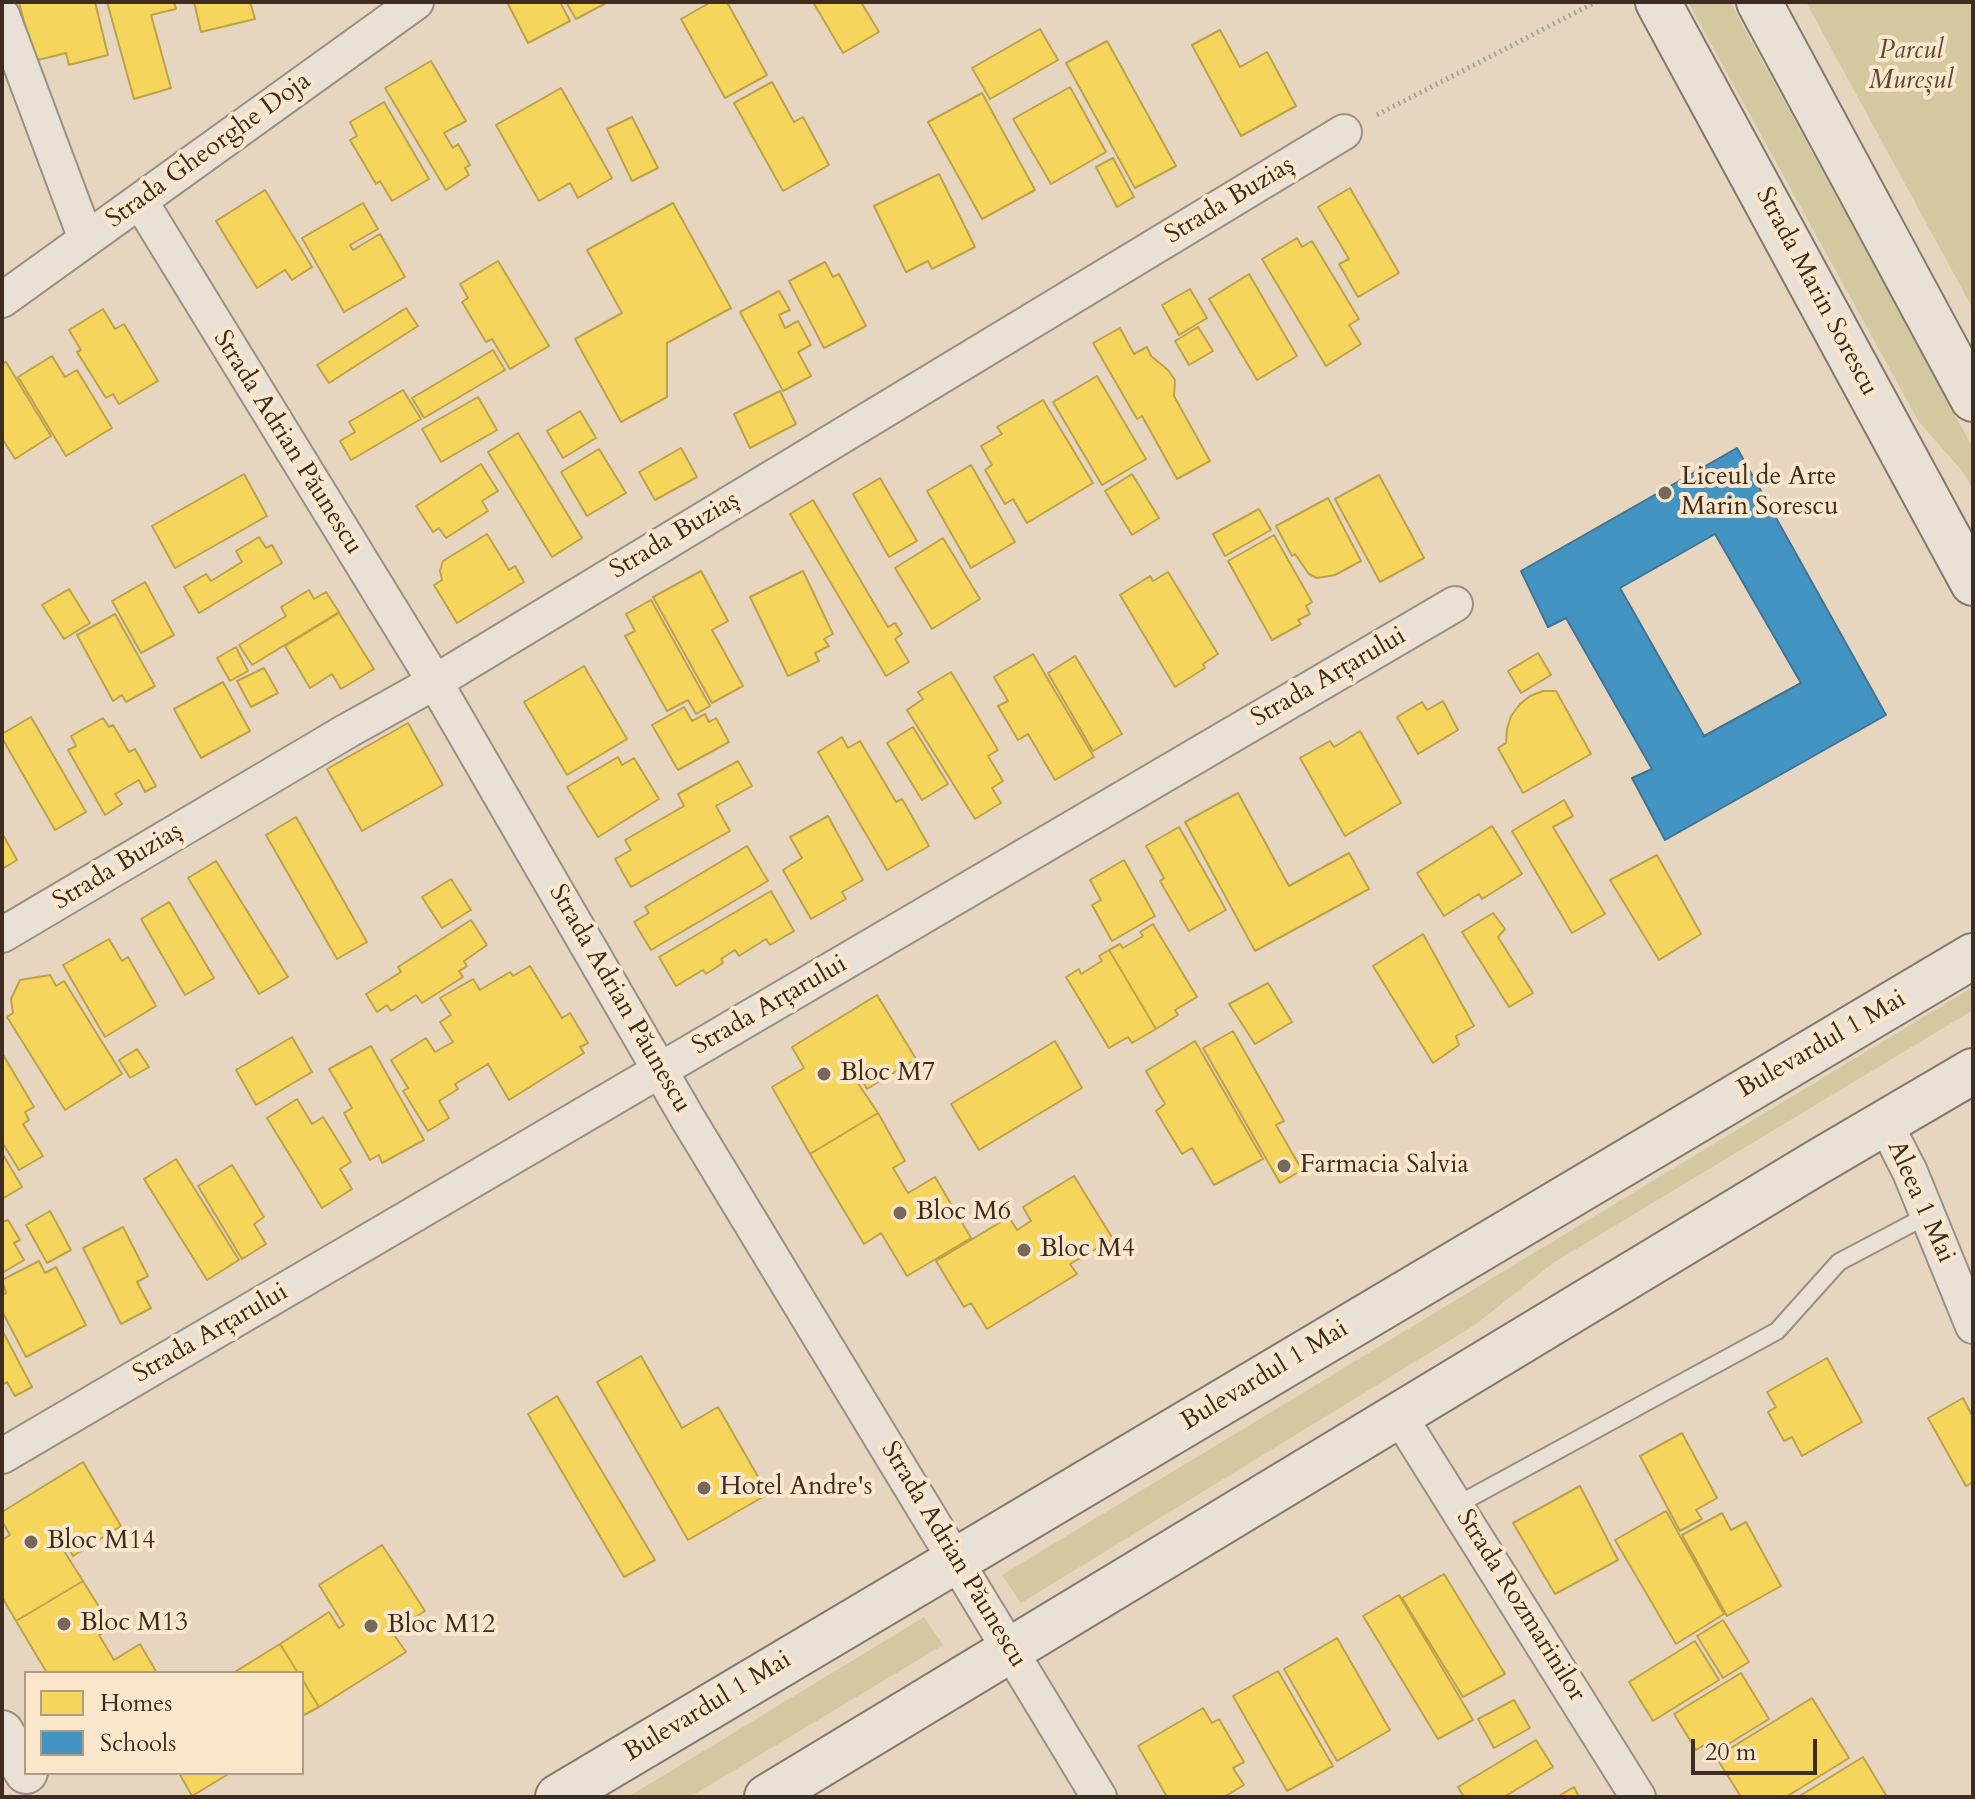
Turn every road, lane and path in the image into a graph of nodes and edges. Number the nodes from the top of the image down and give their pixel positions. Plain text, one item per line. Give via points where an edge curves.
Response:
1 (416, 2) edge
2 (1596, 2) edge
3 (1658, 2) edge
4 (1759, 2) edge
5 (2, 15) edge
6 (1344, 132) joint
7 (140, 201) junction
8 (86, 239) junction
9 (2, 300) edge
10 (1973, 399) edge
11 (1973, 583) edge
12 (1455, 604) dead end
13 (435, 682) junction
14 (2, 935) edge
15 (1973, 956) edge
16 (661, 1070) junction
17 (1973, 1071) edge
18 (1885, 1123) junction
19 (1928, 1215) junction
20 (1973, 1326) edge
21 (1400, 1417) junction
22 (2, 1456) edge
23 (1457, 1505) junction
24 (954, 1561) junction
25 (1009, 1650) junction
26 (2, 1732) edge
27 (24, 1770) edge
28 (27, 1775) edge
29 (41, 1797) edge
30 (558, 1797) edge
31 (767, 1797) edge
32 (1099, 1797) edge
33 (1638, 1797) edge

1 - 7 street, Strada Gheorghe Doja
2 - 6 path
3 - 11 main road, Strada Marin Sorescu
4 - 10 main road
5 - 8 street
6 - 13 street, Strada Buziaș
7 - 8 street, Strada Gheorghe Doja
7 - 13 street, Strada Adrian Păunescu
8 - 9 street, Strada Gheorghe Doja
12 - 16 street, Strada Arțarului
13 - 14 street, Strada Buziaș
13 - 16 street, Strada Adrian Păunescu
15 - 24 main road, Bulevardul 1 Mai
16 - 22 street, Strada Arțarului
16 - 24 street, Strada Adrian Păunescu
17 - 18 main road
18 - 19 street, Aleea 1 Mai
18 - 21 main road
19 - 20 street, Aleea 1 Mai
19 - 23 lane via 1839,1262 1777,1331
21 - 23 street, Strada Rozmarinilor
21 - 25 main road
23 - 33 street, Strada Rozmarinilor
24 - 25 street, Strada Adrian Păunescu
24 - 30 main road, Bulevardul 1 Mai
25 - 31 main road
25 - 32 street, Strada Adrian Păunescu
26 - 27 street
28 - 29 street

